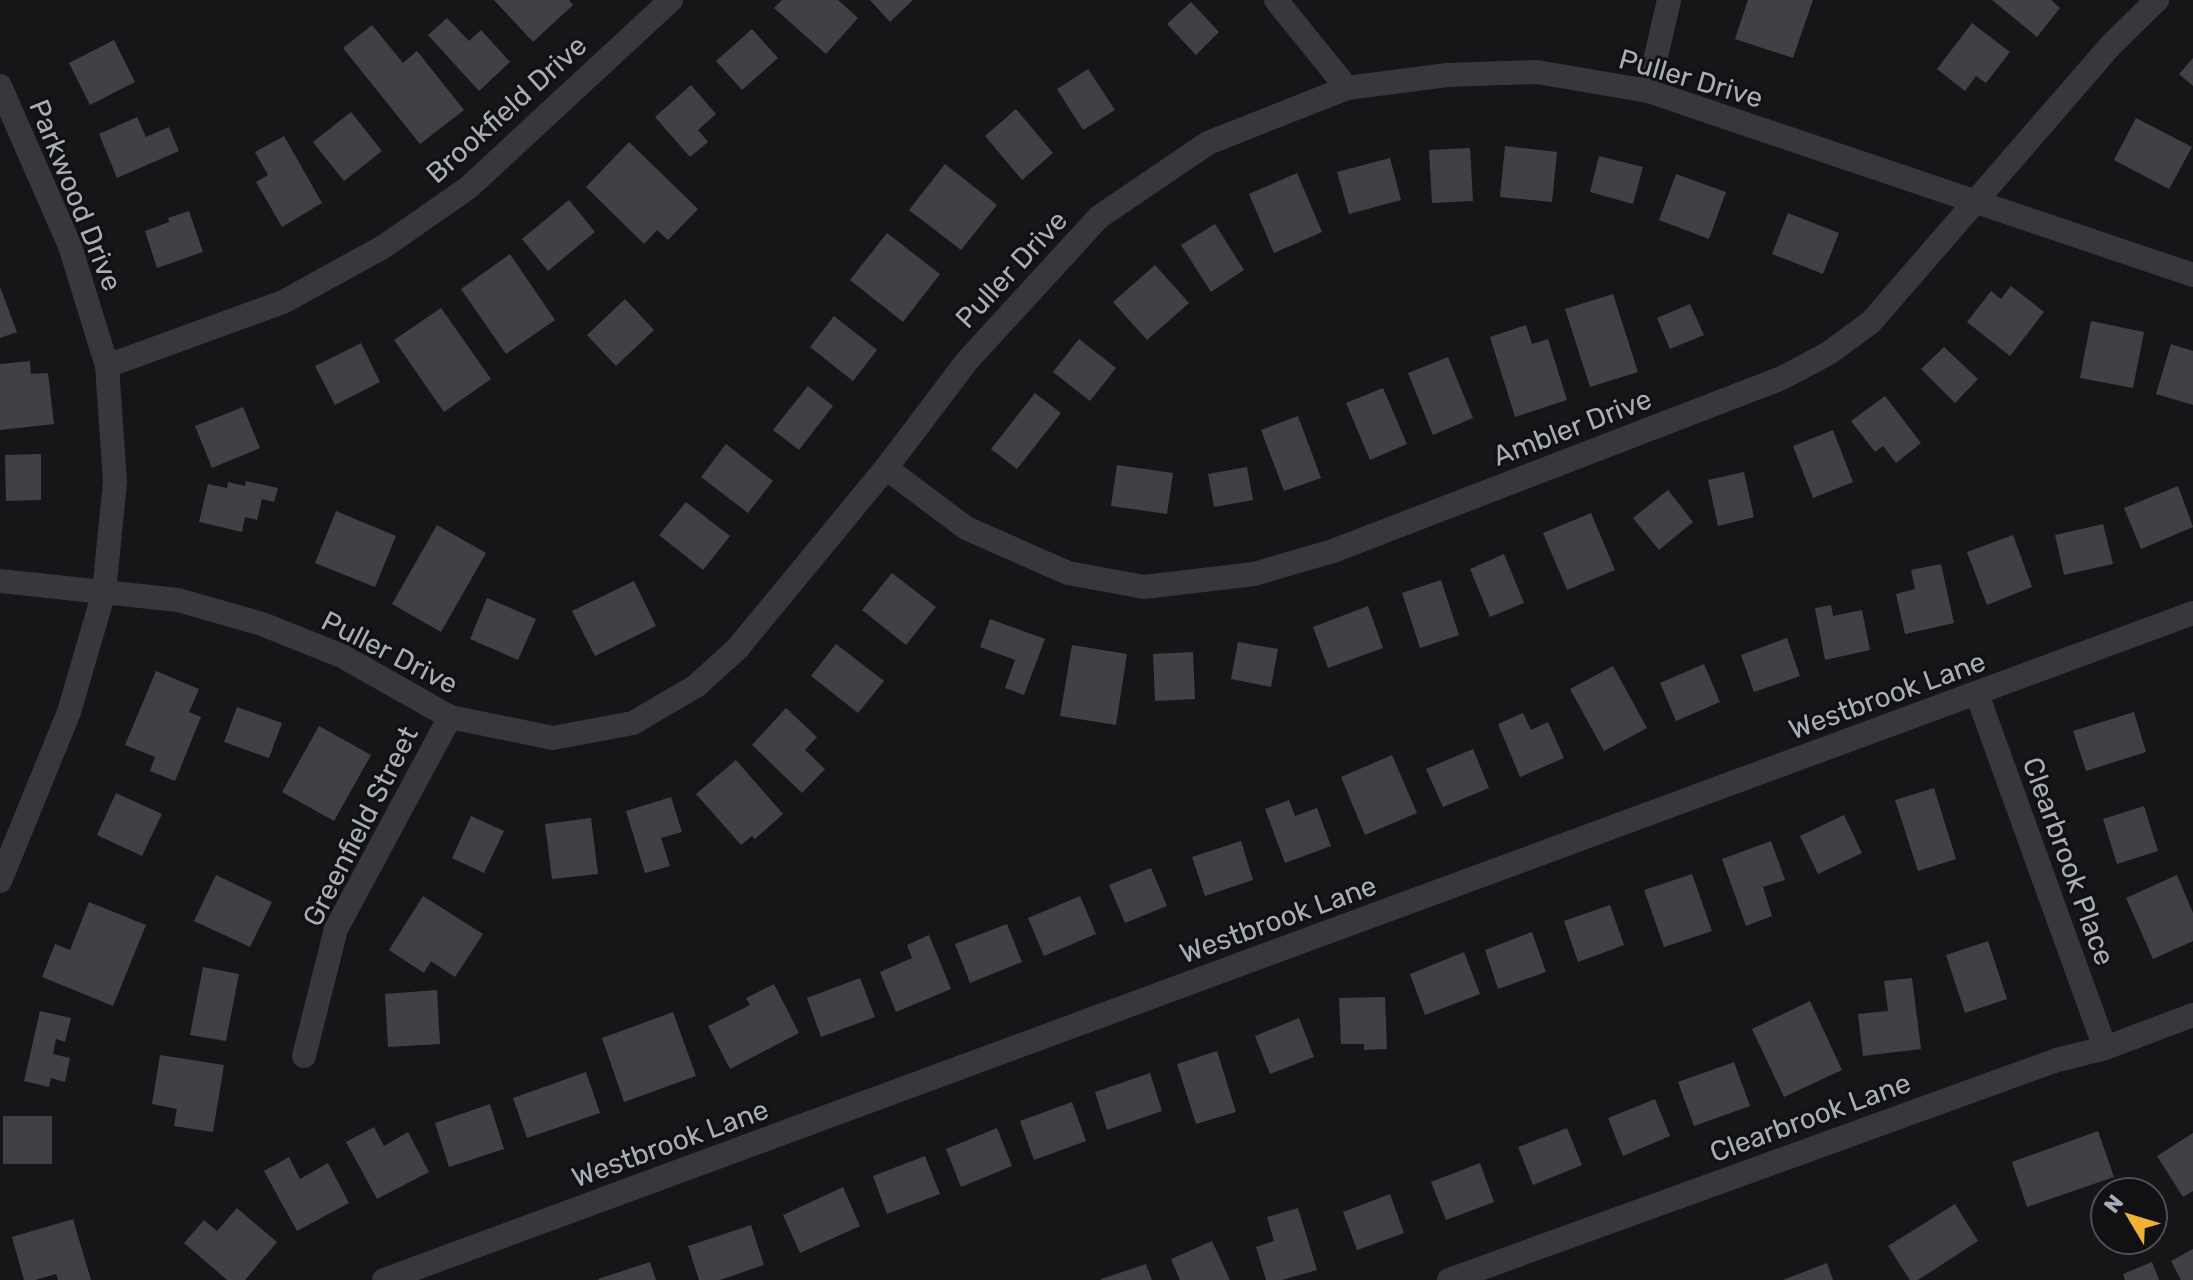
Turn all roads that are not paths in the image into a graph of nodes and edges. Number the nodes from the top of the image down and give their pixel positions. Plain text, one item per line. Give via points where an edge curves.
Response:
1 (671, 0) edge
2 (1276, 0) edge
3 (1669, 0) edge
4 (2157, 0) edge
5 (0, 86) edge
6 (1347, 88) junction
7 (1648, 91) junction
8 (1978, 200) junction
9 (2193, 275) edge
10 (107, 366) junction
11 (886, 468) junction
12 (0, 581) edge
13 (104, 592) junction
14 (2193, 613) edge
15 (1977, 694) junction
16 (450, 717) junction
17 (0, 881) edge
18 (2193, 1015) edge
19 (2105, 1048) junction
20 (304, 1056) dead end
21 (384, 1280) edge
22 (1449, 1280) edge

1 - 10 street, Brookfield Drive via 468,188 383,247 283,302
2 - 6 street
3 - 7 street
4 - 8 street, Ambler Drive via 2111,45
5 - 10 street, Parkwood Drive via 70,246
6 - 7 street, Puller Drive via 1447,75 1537,72
6 - 11 street, Puller Drive via 1208,143 1099,217 967,361
7 - 8 street, Puller Drive
8 - 9 street, Puller Drive
8 - 11 street, Ambler Drive via 1871,322 1782,378 1333,551 1254,574 1144,587 1068,573 966,528
10 - 13 street, Parkwood Drive via 115,482
11 - 16 street, Puller Drive via 737,649 696,686 633,723 553,738
12 - 13 street, Puller Drive
13 - 16 street, Puller Drive via 178,600 262,624 342,656
13 - 17 street, Parkwood Drive via 69,712
14 - 15 street, Westbrook Lane
15 - 19 street, Clearbrook Place
15 - 21 street, Westbrook Lane
16 - 20 street, Greenfield Street via 336,929
18 - 19 street, Clearbrook Lane
19 - 22 street, Clearbrook Lane via 2057,1060

